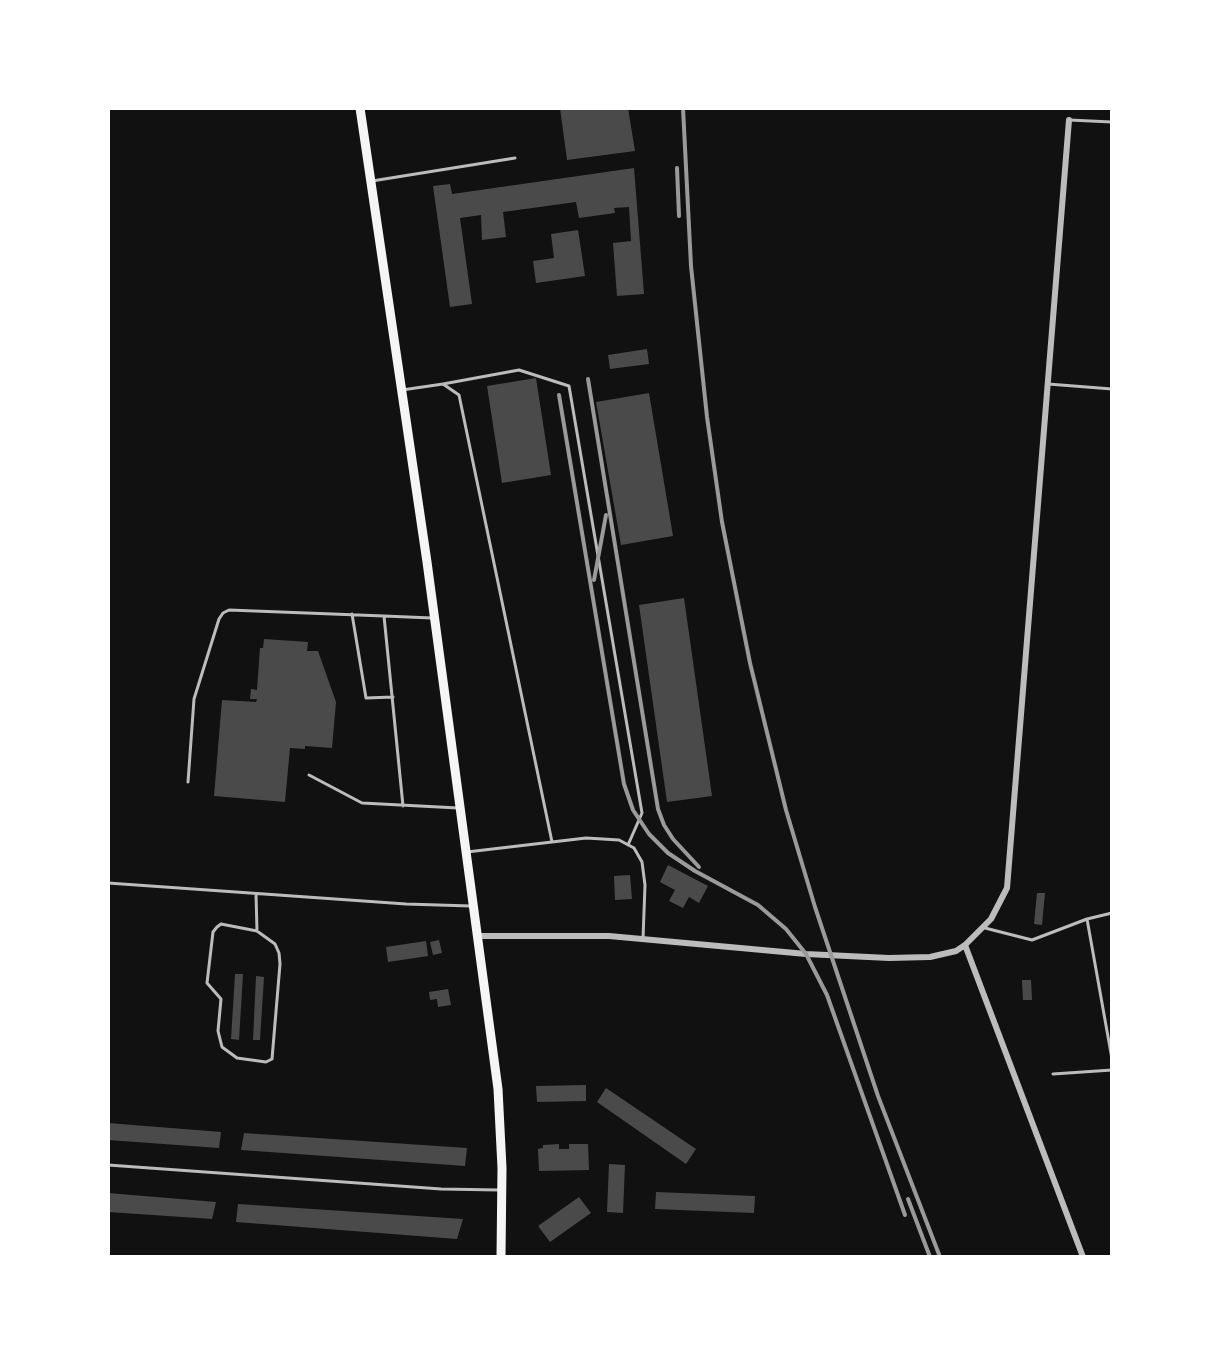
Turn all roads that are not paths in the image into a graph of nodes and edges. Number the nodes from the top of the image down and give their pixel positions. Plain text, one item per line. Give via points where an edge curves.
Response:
1 (360, 108) edge
2 (1069, 120) joint
3 (1112, 123) edge
4 (514, 158) dead end
5 (370, 182) junction
6 (443, 384) junction
7 (1046, 384) junction
8 (1112, 389) edge
9 (400, 390) junction
10 (352, 614) junction
11 (384, 616) junction
12 (434, 618) junction
13 (393, 697) junction
14 (309, 775) dead end
15 (188, 782) dead end
16 (403, 806) junction
17 (460, 808) junction
18 (552, 842) junction
19 (628, 845) junction
20 (466, 852) junction
21 (108, 883) edge
22 (256, 894) junction
23 (472, 906) junction
24 (1112, 913) edge
25 (1087, 920) junction
26 (983, 928) junction
27 (257, 931) junction
28 (478, 936) junction
29 (643, 939) junction
30 (965, 945) junction
31 (1112, 1059) edge
32 (1112, 1070) edge
33 (1053, 1074) dead end
34 (108, 1165) edge
35 (501, 1190) junction
36 (501, 1257) edge
37 (1083, 1257) edge

1 - 5 main road
2 - 3 lane
2 - 7 street
4 - 5 lane
5 - 9 main road
6 - 9 lane
6 - 18 lane via 459,394
6 - 19 lane via 519,370 569,386 642,813
7 - 8 lane
7 - 26 street via 1007,888
9 - 12 main road
10 - 11 lane
10 - 13 lane via 366,698
10 - 15 lane via 230,610 223,613 194,699
11 - 12 lane
11 - 13 lane
12 - 17 main road
13 - 16 lane
14 - 16 lane via 362,803
16 - 17 lane
17 - 20 main road
18 - 19 lane via 586,838 619,840
18 - 20 lane
19 - 29 lane via 642,862
20 - 23 main road
21 - 22 lane
22 - 23 lane
22 - 27 lane
23 - 28 main road
24 - 25 lane
25 - 26 lane via 1032,940
25 - 31 lane
26 - 30 street
27 - 27 lane via 275,944 280,964 272,1059 266,1062 237,1058 222,1047 218,1031 221,999 207,983 216,927 221,924
28 - 29 street
28 - 35 main road via 498,1089
29 - 30 street via 889,958 930,957
30 - 37 street
32 - 33 lane
34 - 35 lane
35 - 36 main road

